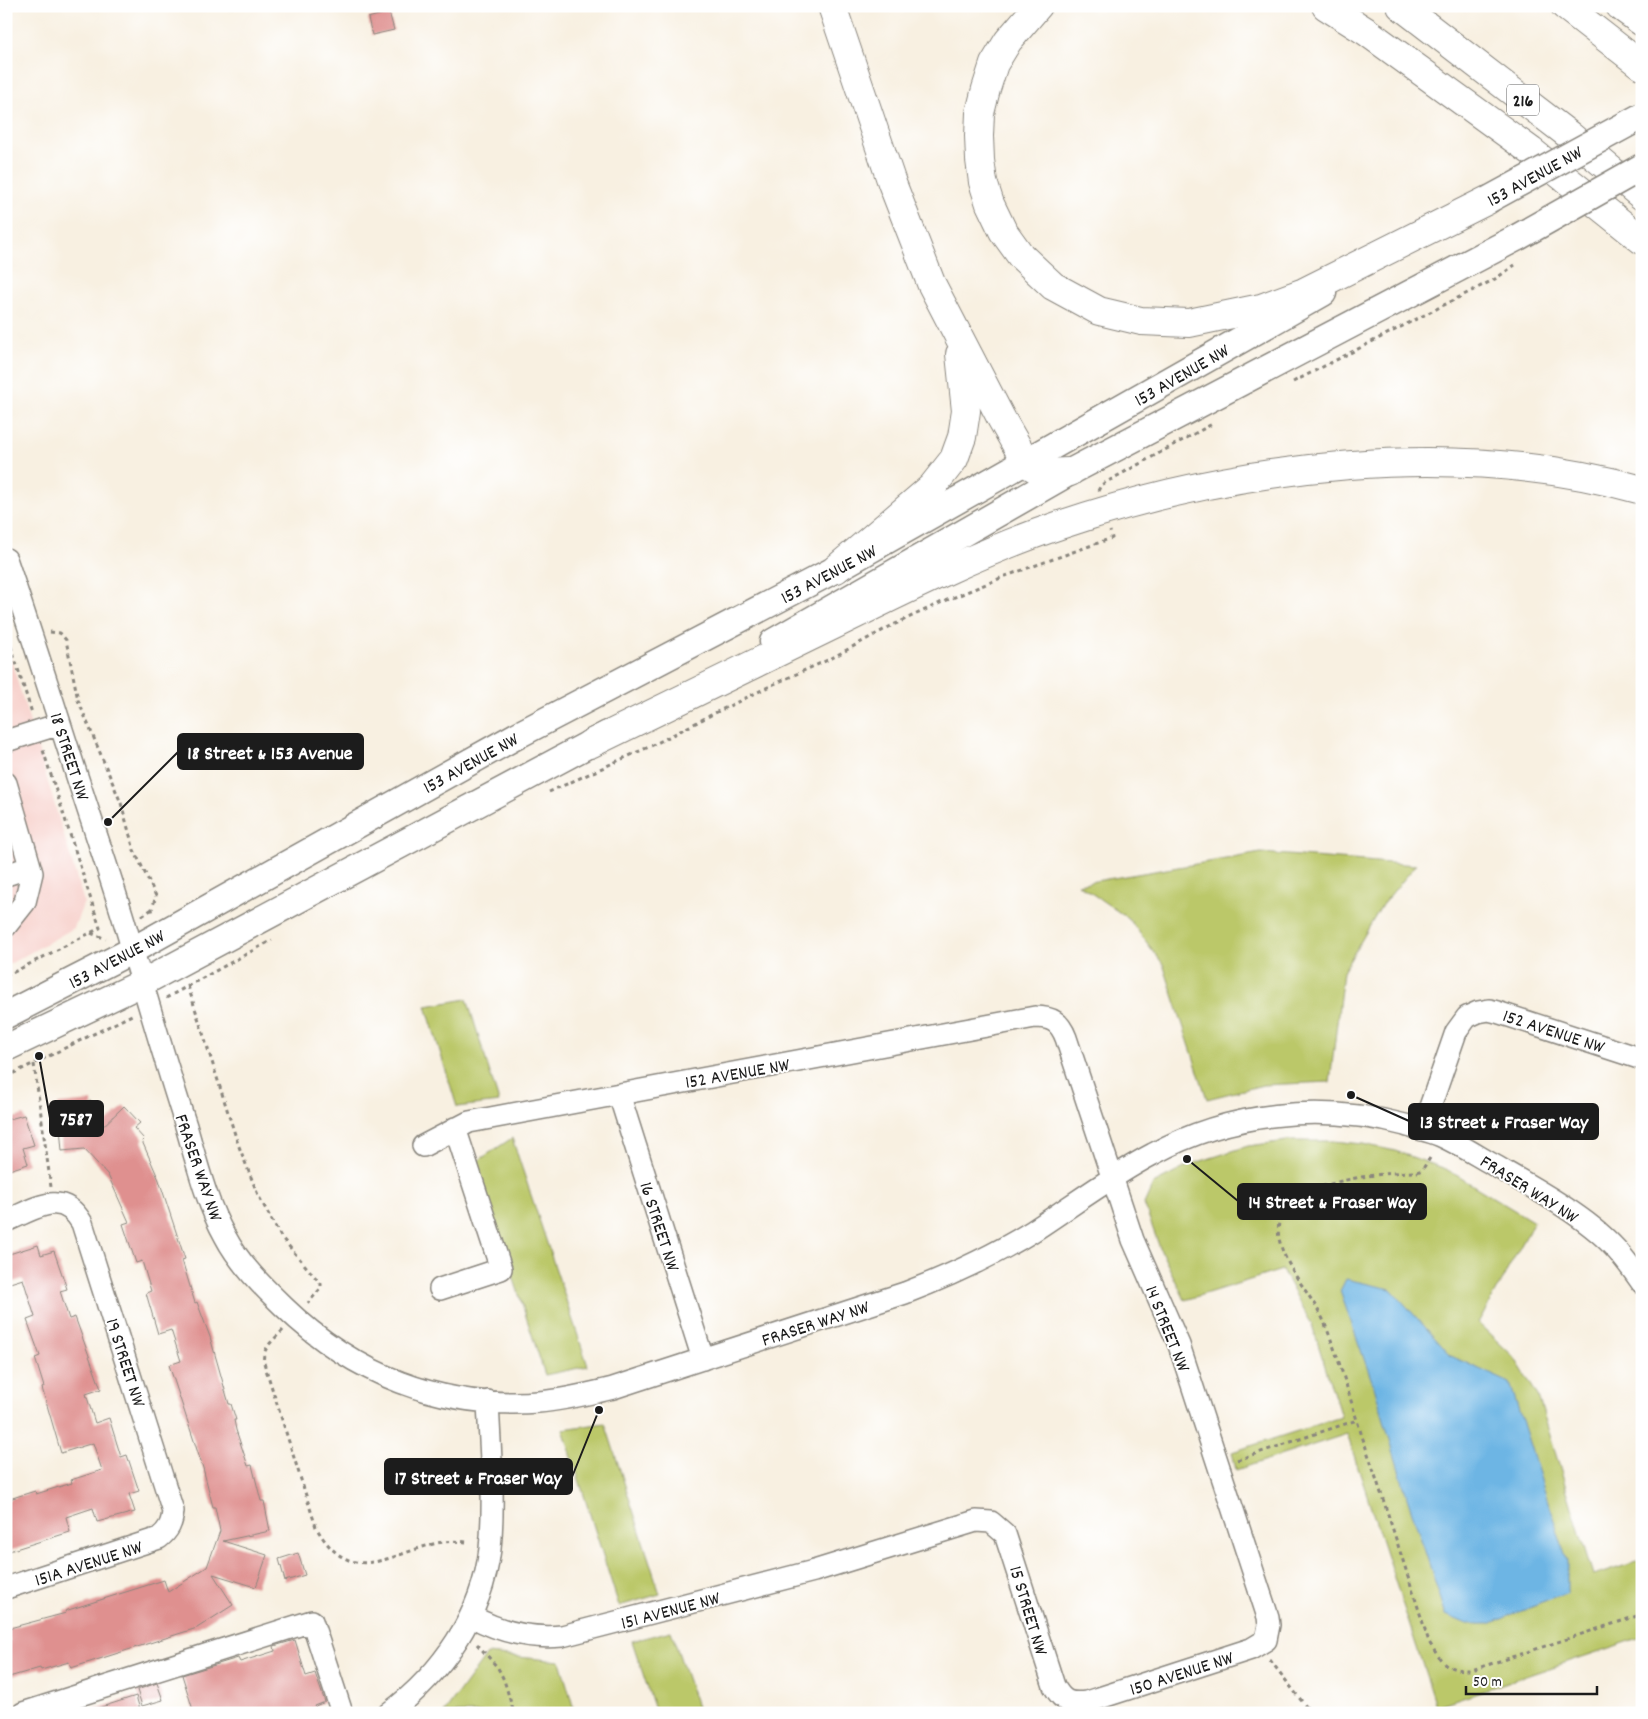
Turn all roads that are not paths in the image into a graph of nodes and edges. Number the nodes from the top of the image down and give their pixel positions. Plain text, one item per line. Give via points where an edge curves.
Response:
1 (832, 6) edge
2 (1038, 6) edge
3 (1326, 6) edge
4 (1401, 6) edge
5 (1565, 6) edge
6 (1620, 6) edge
7 (1642, 22) edge
8 (1642, 66) edge
9 (1642, 116) edge
10 (1642, 167) edge
11 (1642, 196) edge
12 (1488, 200) junction
13 (1642, 240) edge
14 (957, 335) junction
15 (1026, 462) junction
16 (1070, 472) junction
17 (1642, 490) edge
18 (6, 559) edge
19 (836, 569) junction
20 (14, 605) edge
21 (60, 724) junction
22 (6, 742) edge
23 (590, 744) junction
24 (6, 783) edge
25 (15, 843) edge
26 (30, 867) junction
27 (6, 875) edge
28 (6, 926) edge
29 (133, 950) junction
30 (142, 983) junction
31 (6, 1015) edge
32 (1056, 1021) joint
33 (6, 1048) edge
34 (1642, 1059) edge
35 (619, 1094) junction
36 (455, 1128) junction
37 (1422, 1130) junction
38 (423, 1146) dead end
39 (1112, 1179) junction
40 (6, 1221) edge
41 (1642, 1282) edge
42 (440, 1289) dead end
43 (704, 1359) junction
44 (488, 1401) junction
45 (991, 1522) joint
46 (168, 1530) joint
47 (6, 1588) edge
48 (471, 1616) junction
49 (1263, 1642) joint
50 (1065, 1700) joint
51 (24, 1713) edge
52 (342, 1713) edge
53 (389, 1713) edge

1 - 14 highway via 892,184 931,283
2 - 12 highway via 1008,41 994,64 986,89 979,136 984,182 1003,232 1021,256 1053,286 1098,311 1141,321 1189,323 1261,308 1304,292
3 - 13 highway via 1531,151
4 - 11 highway, 216 via 1569,135
5 - 8 highway
6 - 7 highway
9 - 12 main road, 153 AVENUE NW, bridge
10 - 16 main road, 153 AVENUE NW, bridge via 1519,248
12 - 15 main road, 153 AVENUE NW
14 - 15 highway
14 - 19 highway via 966,411 954,459 932,487
15 - 16 highway via 1041,471
15 - 19 main road, 153 AVENUE NW
16 - 23 main road, 153 AVENUE NW
17 - 23 highway via 1570,474 1473,463 1375,464 1312,469 1177,492 1095,514 1012,543 919,583
18 - 20 street, 18 STREET NW
19 - 29 main road, 153 AVENUE NW via 518,734
20 - 21 street, 18 STREET NW
21 - 22 street
21 - 29 street, 18 STREET NW
23 - 30 main road, 153 AVENUE NW
24 - 25 street
25 - 26 street
26 - 27 street
26 - 28 street via 32,873 25,902
29 - 30 street, 18 STREET NW
29 - 31 main road, 153 AVENUE NW
30 - 33 main road, 153 AVENUE NW
30 - 44 street, FRASER WAY NW via 208,1200 225,1236 245,1266 294,1318 321,1340 370,1370 402,1384
32 - 35 street, 152 AVENUE NW via 1036,1017
32 - 39 street, 14 STREET NW via 1066,1038
34 - 37 street, 152 AVENUE NW via 1497,1012 1478,1012 1467,1017 1456,1032
35 - 36 street, 152 AVENUE NW via 469,1122
35 - 43 street, 16 STREET NW
36 - 38 street, 152 AVENUE NW
36 - 42 street via 501,1269
37 - 39 street, FRASER WAY NW via 1389,1121 1326,1113 1268,1116 1189,1137
37 - 41 street, FRASER WAY NW via 1465,1148 1589,1225 1612,1245
39 - 43 street, FRASER WAY NW via 1031,1232 953,1275
39 - 49 street, 14 STREET NW via 1143,1265 1179,1345 1268,1617 1269,1626
40 - 46 street, 19 STREET NW via 56,1203 74,1212 82,1223 171,1501 172,1520
43 - 44 street, FRASER WAY NW via 613,1388 565,1399 519,1403
44 - 48 street via 490,1551 481,1591
45 - 48 street, 151 AVENUE NW via 966,1523 814,1572 562,1636 512,1633
45 - 50 street, 15 STREET NW via 999,1527 1008,1541 1054,1686
46 - 47 street, 151A AVENUE NW via 148,1542
48 - 53 street via 436,1671
49 - 50 street, 150 AVENUE NW via 1250,1650 1087,1702
51 - 52 street via 312,1621

